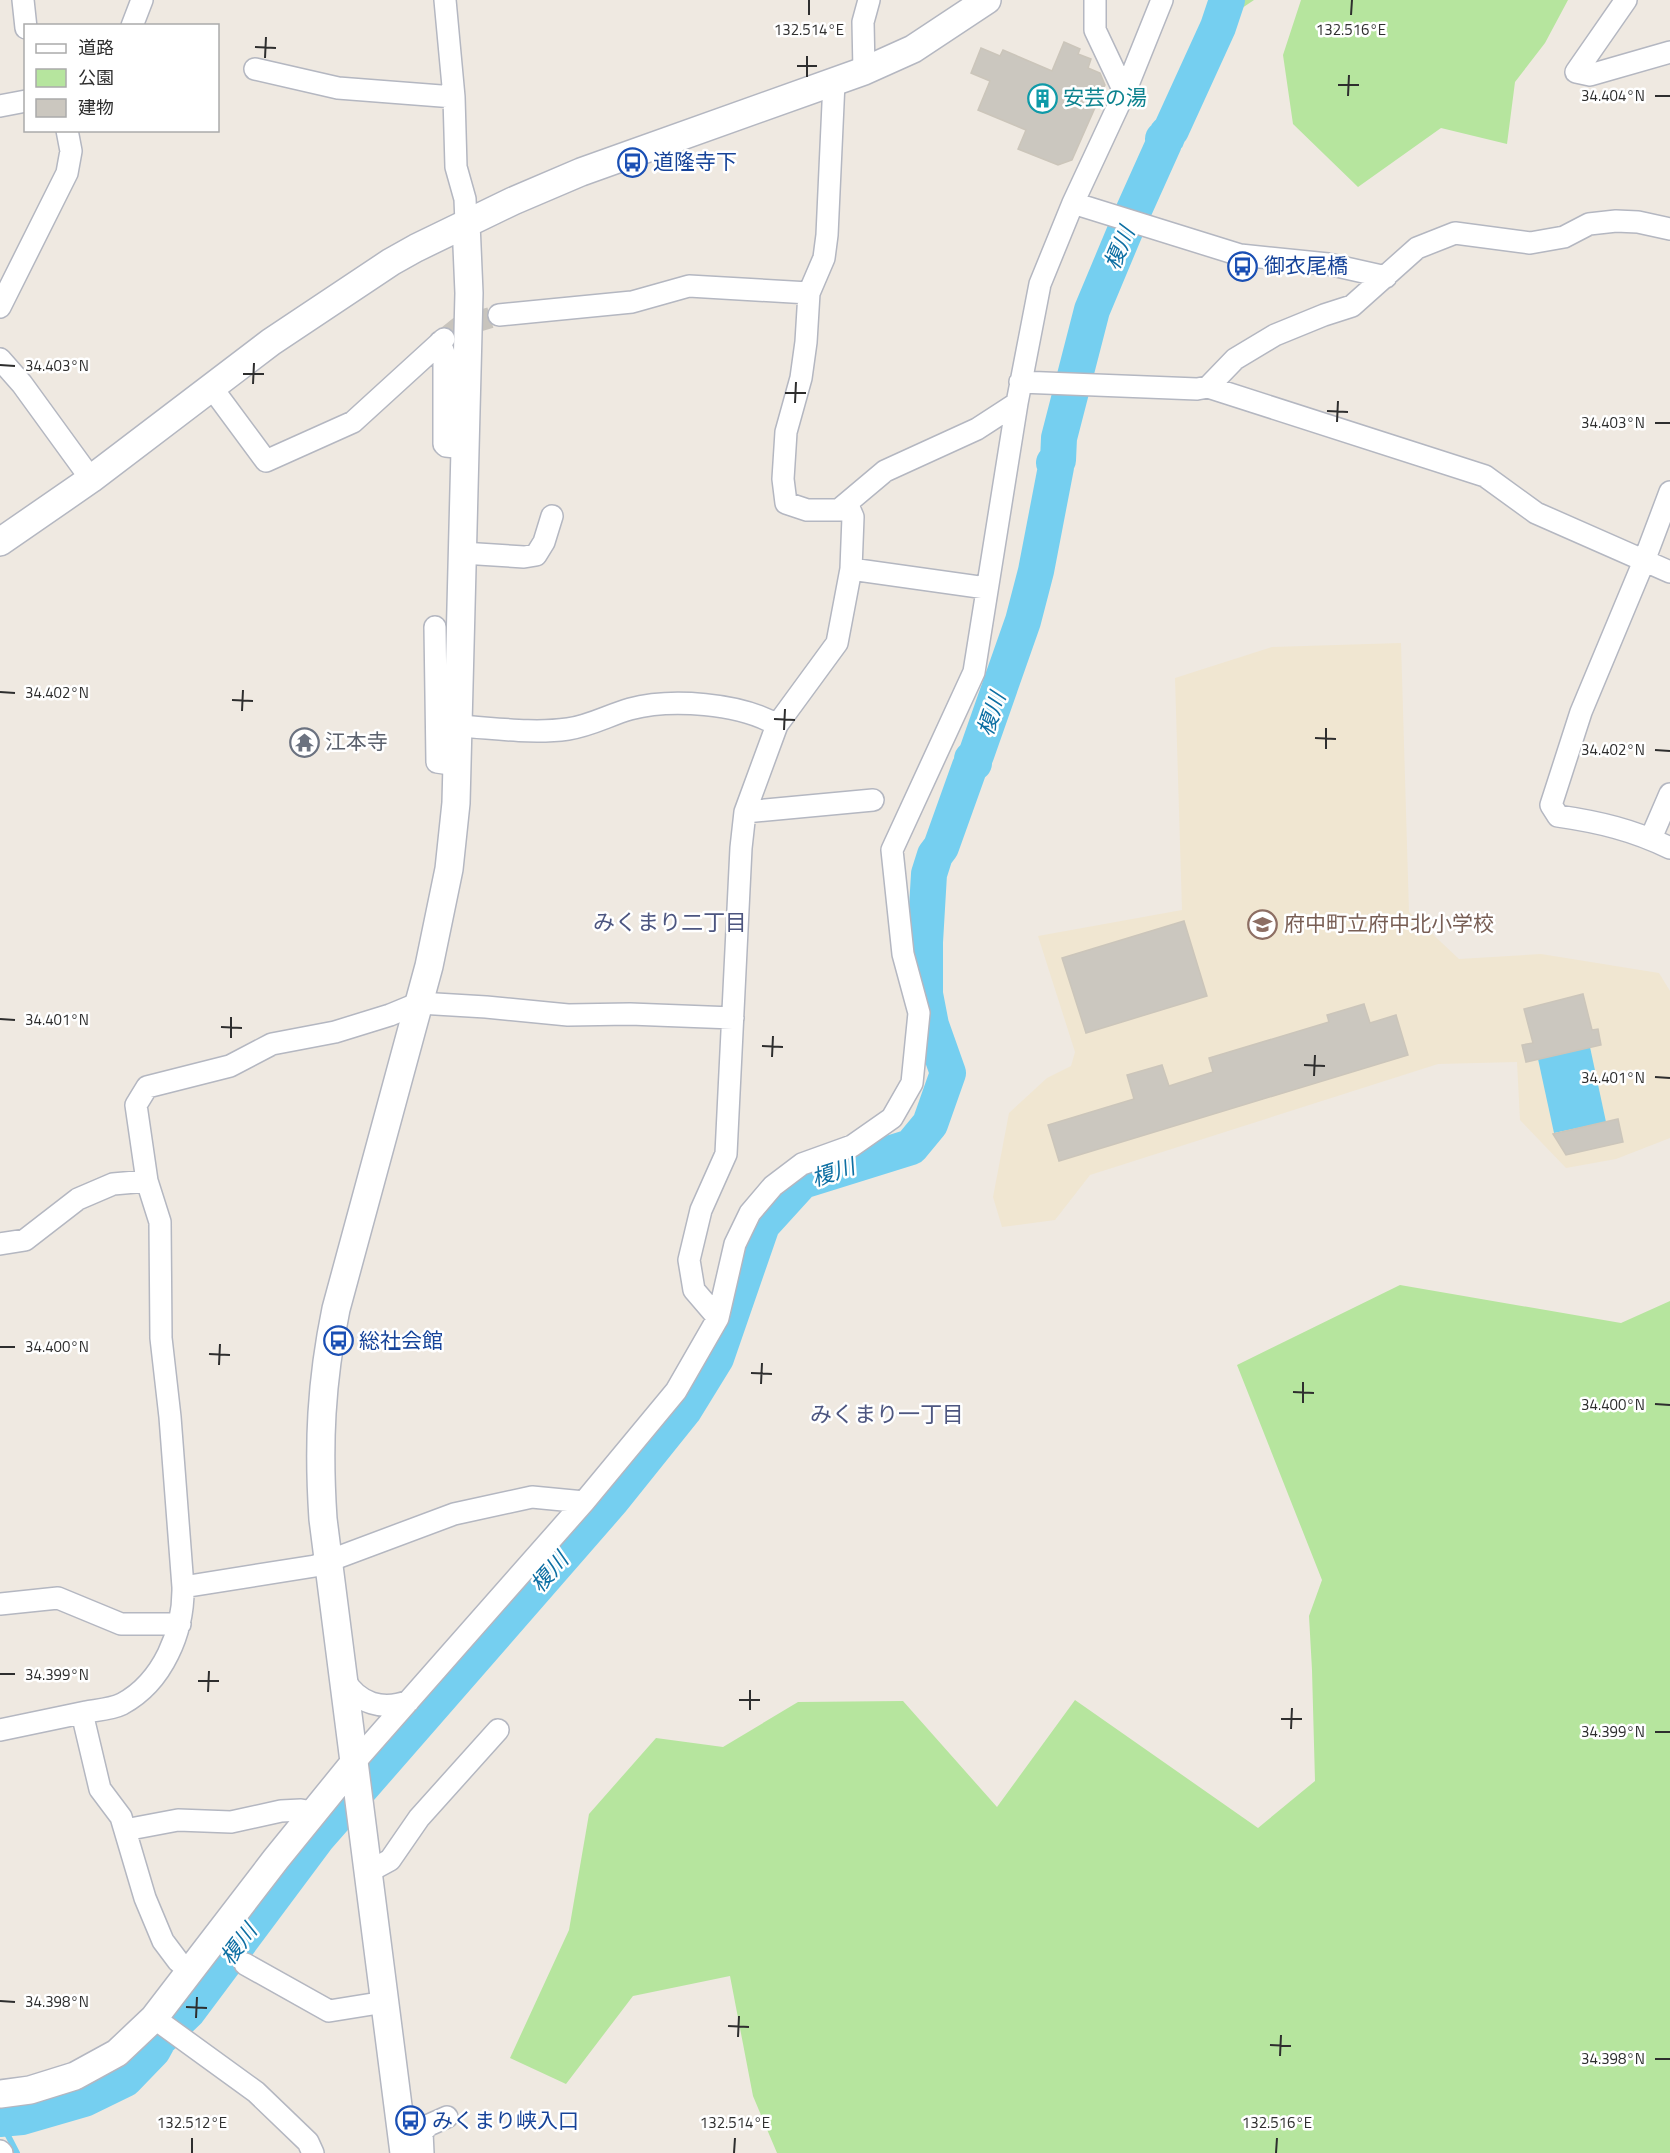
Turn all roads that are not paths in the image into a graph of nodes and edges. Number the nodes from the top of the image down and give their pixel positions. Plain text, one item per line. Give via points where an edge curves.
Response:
1 (23, 0) edge
2 (142, 0) edge
3 (445, 0) edge
4 (869, 0) edge
5 (987, 0) edge
6 (1095, 0) edge
7 (1162, 0) edge
8 (1626, 0) edge
9 (26, 24) edge
10 (133, 24) edge
11 (1670, 52) edge
12 (255, 69) dead end
13 (864, 71) junction
14 (834, 82) junction
15 (1127, 87) junction
16 (454, 97) junction
17 (24, 101) edge
18 (0, 106) edge
19 (67, 132) edge
20 (1073, 203) junction
21 (466, 223) junction
22 (1670, 229) edge
23 (1386, 277) junction
24 (809, 293) junction
25 (0, 307) edge
26 (499, 315) tunnel mouth
27 (0, 359) edge
28 (1208, 387) junction
29 (212, 388) junction
30 (1018, 392) junction
31 (465, 448) junction
32 (91, 479) junction
33 (1670, 492) edge
34 (841, 508) junction
35 (552, 516) dead end
36 (0, 542) edge
37 (462, 553) junction
38 (1644, 561) junction
39 (851, 569) junction
40 (1670, 572) edge
41 (986, 588) junction
42 (435, 627) dead end
43 (777, 725) junction
44 (458, 726) junction
45 (457, 765) junction
46 (1670, 794) edge
47 (873, 800) dead end
48 (745, 812) junction
49 (1651, 838) junction
50 (1670, 848) edge
51 (419, 1003) junction
52 (733, 1018) junction
53 (147, 1181) junction
54 (0, 1244) edge
55 (718, 1318) junction
56 (584, 1502) junction
57 (330, 1560) junction
58 (183, 1587) junction
59 (0, 1604) edge
60 (180, 1624) junction
61 (344, 1679) junction
62 (409, 1701) junction
63 (82, 1713) junction
64 (0, 1730) edge
65 (498, 1730) dead end
66 (355, 1769) junction
67 (313, 1812) junction
68 (125, 1830) junction
69 (368, 1872) junction
70 (245, 1964) dead end
71 (190, 1971) junction
72 (385, 2002) junction
73 (154, 2018) junction
74 (0, 2094) edge
75 (447, 2117) dead end
76 (313, 2153) edge
77 (404, 2153) edge
78 (423, 2153) edge

1 - 9 street
2 - 10 street
3 - 16 street
4 - 13 street via 862,22
5 - 13 street via 913,49
6 - 15 street via 1095,30 1121,85
7 - 15 street
8 - 11 street via 1576,72 1590,75
12 - 16 street via 338,88
13 - 14 street
14 - 21 street via 581,172
14 - 24 street via 827,235 824,258
15 - 20 street
16 - 21 street via 456,167 465,200
17 - 18 street
19 - 25 street via 71,151 67,173
20 - 23 street via 1240,255 1328,264
20 - 30 street via 1040,284
21 - 29 street via 391,262 271,342
21 - 31 street via 469,293
22 - 23 street via 1616,221 1589,224 1564,237 1530,243 1455,233 1417,248
23 - 28 street via 1352,306 1275,335 1235,358
24 - 26 street via 689,286 632,302
24 - 34 street via 801,378 786,432 784,491 786,503 807,510
27 - 32 street
28 - 30 street
28 - 38 street via 1485,476 1536,513
29 - 31 street via 266,461 353,422 442,340 444,444
29 - 32 street
30 - 34 street via 977,429 885,471
30 - 41 street
31 - 37 street
32 - 36 street
33 - 38 street
34 - 39 street via 850,510 853,517
35 - 37 street via 536,555
37 - 44 street
38 - 40 street
38 - 49 street via 1581,712 1551,805 1558,816 1600,822
39 - 41 street
39 - 43 street via 837,643
41 - 55 street via 974,672 892,850 903,954 919,1013 912,1083 892,1118 852,1146 802,1164 773,1186 750,1212 735,1244
42 - 45 street via 437,762
43 - 44 street via 744,712 657,703 569,729
43 - 48 street
44 - 45 street
45 - 51 street via 449,869
46 - 49 street
47 - 48 street
48 - 52 street
49 - 50 street
51 - 52 street via 568,1015
51 - 53 street via 335,1032 272,1044 230,1066 147,1087 136,1105
51 - 57 street via 328,1351 320,1434 323,1519
52 - 55 street via 726,1154 701,1209 689,1260 694,1290
53 - 54 street via 113,1184 78,1199 25,1240
53 - 58 street via 160,1222 161,1338
55 - 56 street via 676,1390
56 - 57 street via 532,1497 454,1514
56 - 62 street
57 - 58 street via 315,1566
57 - 61 street
58 - 60 street
59 - 60 street via 58,1598 121,1624
60 - 63 street via 150,1684 121,1705
61 - 62 street via 355,1694 372,1704 391,1706
61 - 66 street
62 - 66 street
63 - 64 street
63 - 68 street via 100,1789 121,1817
65 - 69 street via 419,1818 390,1860
66 - 67 street
66 - 69 street
67 - 68 street via 281,1811 231,1822 178,1820
67 - 71 street
68 - 71 street via 162,1941
69 - 72 street
70 - 72 street via 329,2011
71 - 73 street
72 - 77 street
73 - 74 street via 117,2053 75,2076 30,2090
73 - 76 street via 256,2092 308,2142
75 - 78 street via 422,2132

